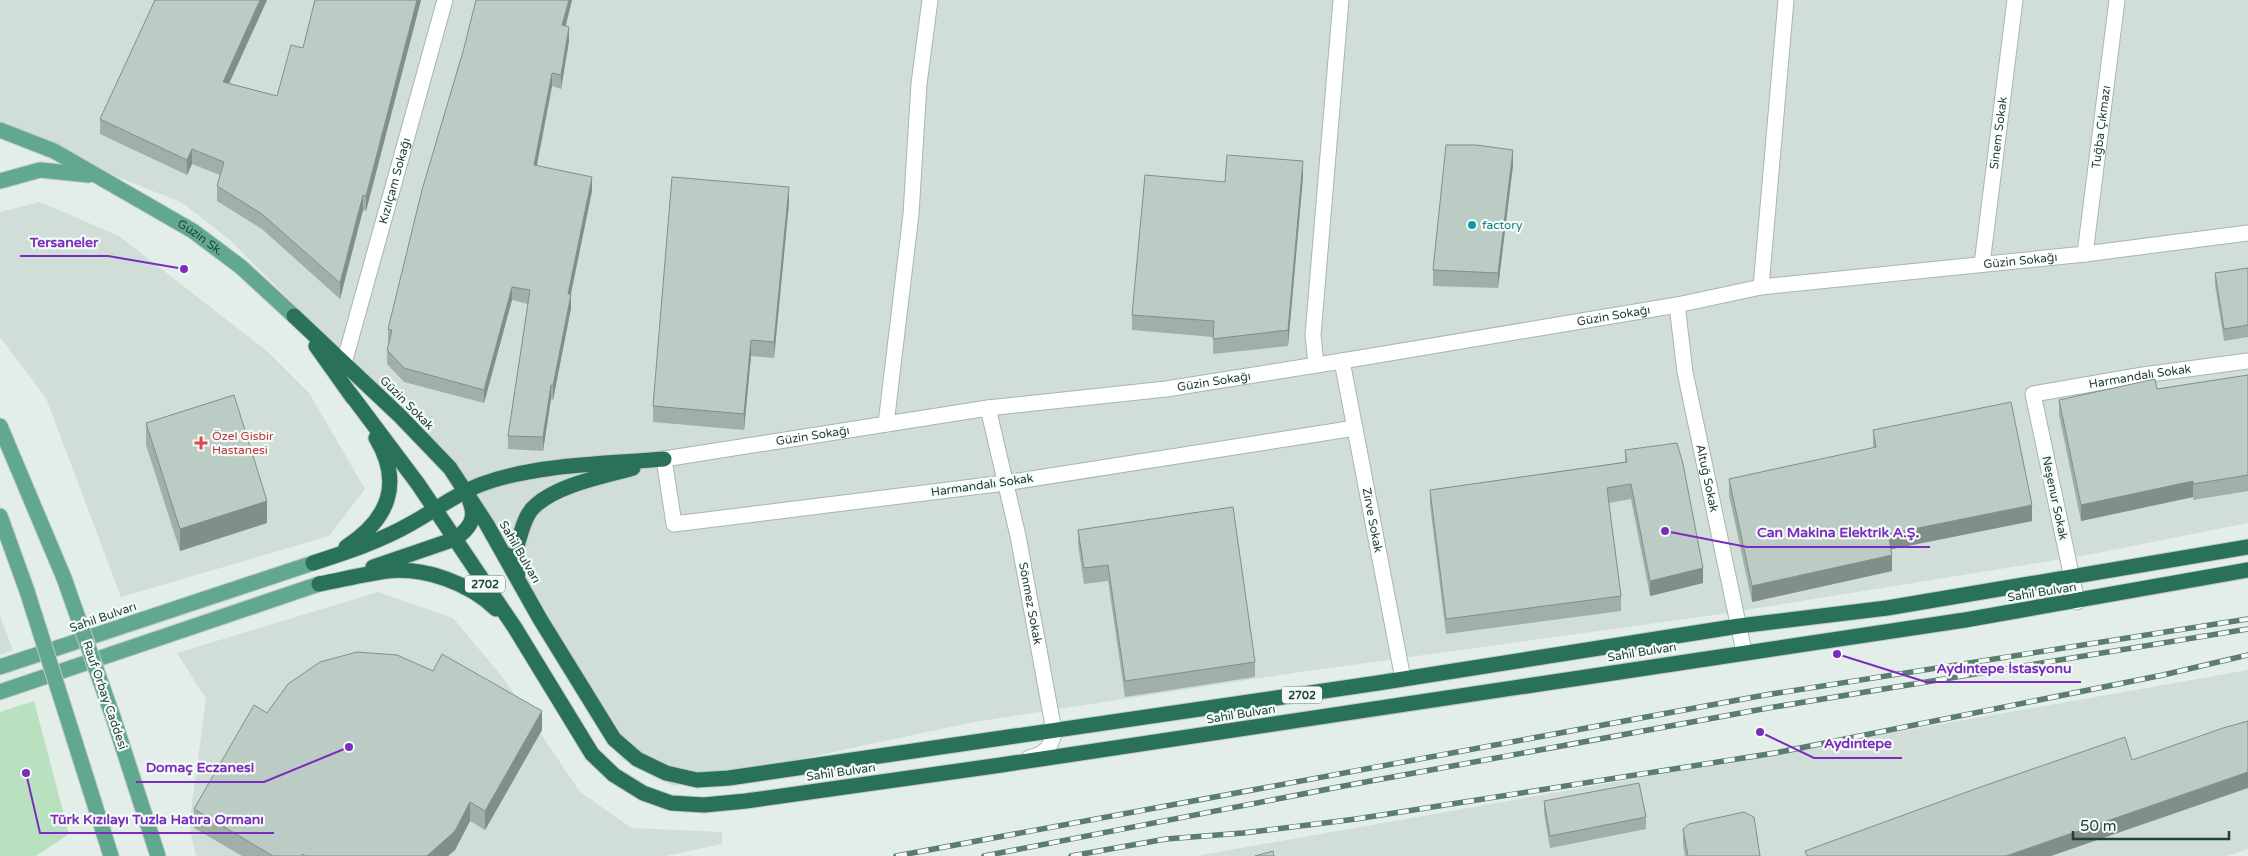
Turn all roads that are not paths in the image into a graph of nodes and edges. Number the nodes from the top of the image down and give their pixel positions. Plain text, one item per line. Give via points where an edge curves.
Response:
1 (445, 0) edge
2 (930, 0) edge
3 (1341, 0) edge
4 (1786, 0) edge
5 (2015, 0) edge
6 (2117, 0) edge
7 (0, 130) edge
8 (95, 175) junction
9 (0, 180) edge
10 (2248, 233) edge
11 (2086, 254) junction
12 (1982, 264) junction
13 (1762, 287) junction
14 (1677, 305) junction
15 (294, 316) junction
16 (1342, 361) junction
17 (2248, 361) edge
18 (344, 363) junction
19 (1316, 365) junction
20 (349, 392) junction
21 (2033, 394) joint
22 (988, 408) junction
23 (886, 424) junction
24 (0, 426) edge
25 (1355, 428) junction
26 (664, 459) junction
27 (1005, 483) junction
28 (466, 491) junction
29 (435, 509) junction
30 (0, 516) edge
31 (486, 523) joint
32 (455, 539) junction
33 (2248, 547) edge
34 (313, 563) junction
35 (2248, 570) edge
36 (2072, 576) junction
37 (319, 584) junction
38 (526, 594) junction
39 (2077, 602) junction
40 (1739, 626) junction
41 (515, 628) junction
42 (1744, 652) junction
43 (0, 668) edge
44 (1402, 680) junction
45 (0, 692) edge
46 (1054, 731) junction
47 (1002, 765) junction
48 (112, 856) edge
49 (158, 856) edge

1 - 18 street, Kızılçam Sokağı
2 - 23 street via 919,84 911,214
3 - 19 street via 1313,335
4 - 13 street
5 - 12 street, Sinem Sokak
6 - 11 street, Tuğba Çıkmazı
7 - 8 main road via 54,151
8 - 9 main road via 40,170
8 - 15 main road, Güzin Sk. via 192,231 241,267
10 - 11 street, Güzin Sokağı
11 - 12 street, Güzin Sokağı
12 - 13 street, Güzin Sokağı
13 - 14 street, Güzin Sokağı
14 - 16 street, Güzin Sokağı
14 - 40 street, Altuğ Sokak via 1685,372
15 - 18 highway, Güzin Sokak
15 - 20 highway
16 - 19 street, Güzin Sokağı
16 - 25 street, Zirve Sokak
17 - 21 street, Harmandalı Sokak
18 - 28 highway, Güzin Sokak via 450,468
19 - 22 street, Güzin Sokağı via 1166,389
20 - 29 highway, Sahil Bulvarı via 404,462
20 - 34 highway via 383,450 391,473 388,497 380,516 359,538
21 - 36 street, Neşenur Sokak
22 - 23 street, Güzin Sokağı
22 - 27 street, Sönmez Sokak
23 - 26 street, Güzin Sokağı
24 - 49 main road, Rauf Orbay Caddesi, bridge via 64,578
25 - 27 street, Harmandalı Sokak
25 - 44 street, Zirve Sokak
26 - 27 street, Harmandalı Sokak via 674,524
26 - 28 highway, Sahil Bulvarı via 540,470 502,478
26 - 38 highway via 554,492 534,506 523,524 516,546 515,566
27 - 46 street, Sönmez Sokak
28 - 29 highway, Sahil Bulvarı
28 - 31 highway, Güzin Sokak
28 - 32 highway via 474,511 472,523
29 - 32 highway, Sahil Bulvarı
29 - 34 highway, Sahil Bulvarı via 380,540
30 - 48 main road, bridge
31 - 38 highway, Sahil Bulvarı / 2702
32 - 37 highway
32 - 41 highway, Sahil Bulvarı / 2702
33 - 36 highway, Sahil Bulvarı / 2702
34 - 43 main road, Sahil Bulvarı
35 - 39 highway, Sahil Bulvarı / 2702
36 - 39 street, Neşenur Sokak
36 - 40 highway, Sahil Bulvarı / 2702 via 1887,608
37 - 41 highway via 388,571 418,572 443,578 480,596
37 - 45 main road
38 - 46 highway, Sahil Bulvarı / 2702 via 614,739 637,759 666,773 697,780 729,778
39 - 42 highway, Sahil Bulvarı / 2702
40 - 42 street, Altuğ Sokak
40 - 44 highway, Sahil Bulvarı / 2702
41 - 47 highway, Sahil Bulvarı / 2702 via 592,754 614,775 636,789 671,803 704,805 746,801
42 - 47 highway, Sahil Bulvarı / 2702
44 - 46 highway, Sahil Bulvarı / 2702
46 - 47 street via 1053,741 1046,751

